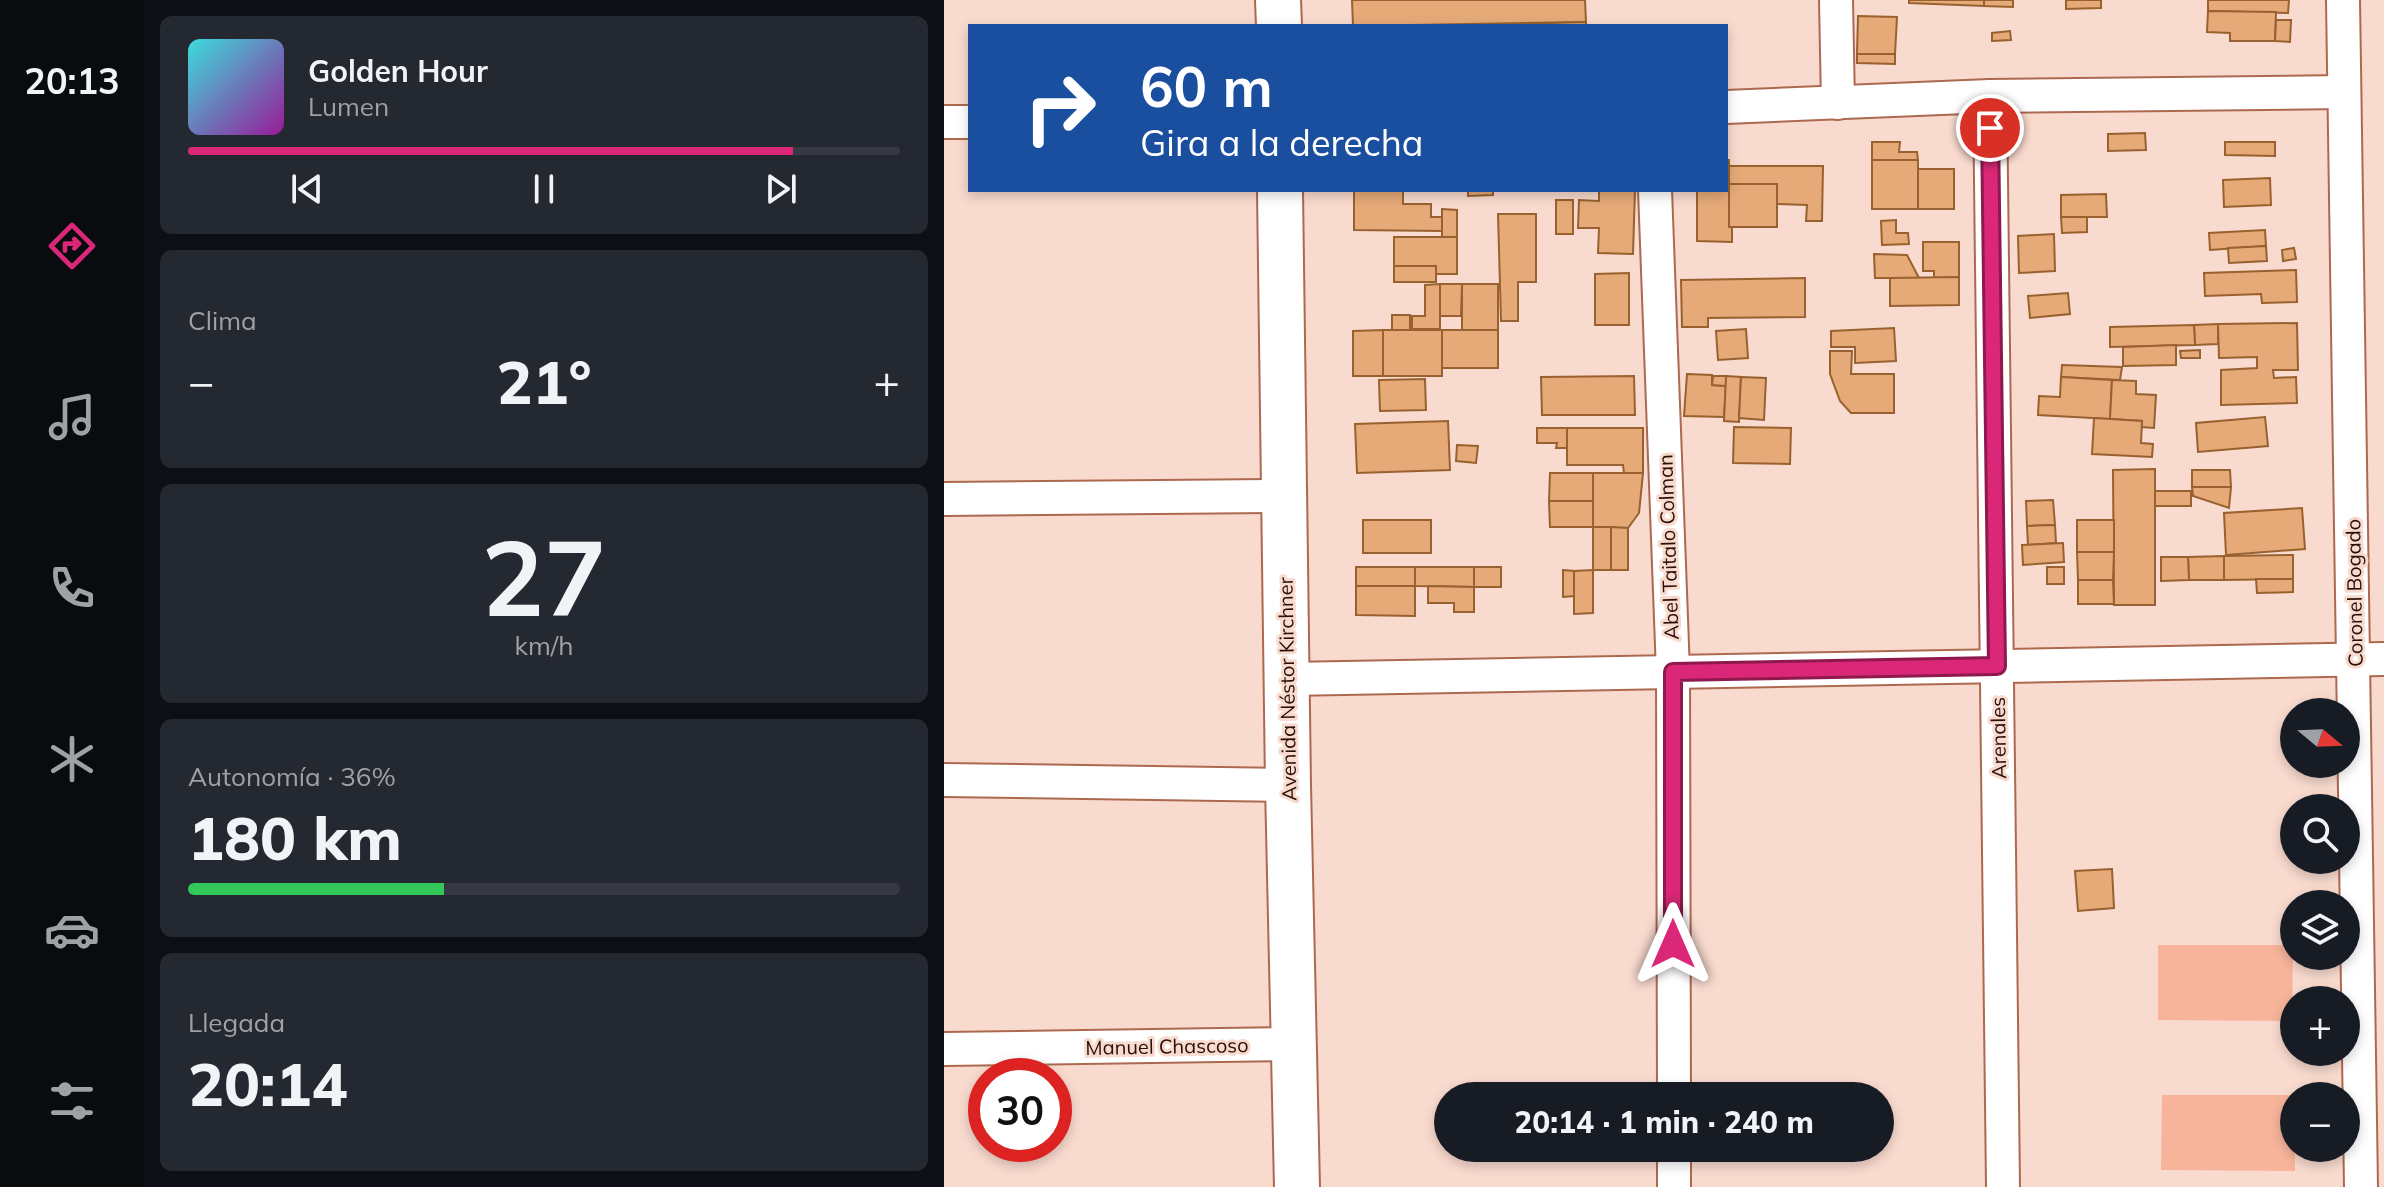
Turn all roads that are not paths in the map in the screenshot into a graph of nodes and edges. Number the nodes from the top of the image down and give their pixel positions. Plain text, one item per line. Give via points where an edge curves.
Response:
1 (1278, 0) edge
2 (1836, 0) edge
3 (2343, 0) edge
4 (1279, 24) edge
5 (2344, 92) junction
6 (1990, 96) junction
7 (1838, 103) junction
8 (1728, 107) edge
9 (944, 122) edge
10 (968, 122) edge
11 (1280, 192) edge
12 (1655, 192) edge
13 (1283, 496) junction
14 (944, 499) edge
15 (2370, 659) edge
16 (1997, 666) junction
17 (1673, 672) junction
18 (1288, 679) junction
19 (944, 780) edge
20 (1288, 785) junction
21 (1295, 1044) junction
22 (944, 1049) edge
23 (1674, 1082) edge
24 (2372, 1121) edge
25 (1674, 1162) edge
26 (1297, 1187) edge
27 (1674, 1187) edge
28 (2003, 1187) edge
29 (2361, 1187) edge

1 - 4 main road
2 - 7 street
3 - 5 street, Coronel Bogado
5 - 6 street
5 - 15 street, Coronel Bogado
6 - 7 street
6 - 16 street, Arenales
7 - 8 street
9 - 10 street
11 - 13 main road, Avenida Néstor Kirchner
12 - 17 street, Abel Taitalo Colman
13 - 14 street
13 - 18 main road, Avenida Néstor Kirchner
15 - 16 street
15 - 24 street, Coronel Bogado
16 - 17 street
16 - 28 street, Arenales
17 - 18 street
17 - 23 street, Abel Taitalo Colman
18 - 20 main road, Avenida Néstor Kirchner
19 - 20 street
20 - 21 main road, Avenida Néstor Kirchner
21 - 22 street, Manuel Chascoso
21 - 26 main road, Avenida Néstor Kirchner
24 - 29 street, Coronel Bogado
25 - 27 street

